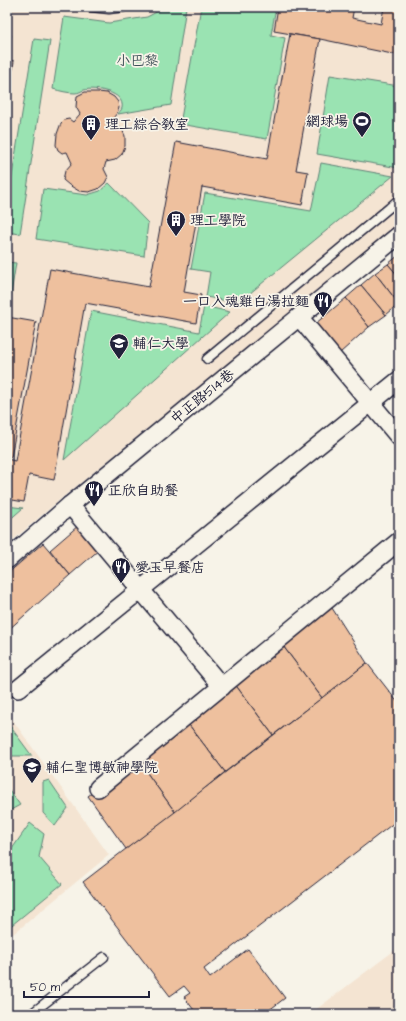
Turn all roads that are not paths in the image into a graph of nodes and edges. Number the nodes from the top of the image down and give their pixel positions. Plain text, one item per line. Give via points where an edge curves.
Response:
1 (91, 7) edge
2 (124, 7) edge
3 (399, 199) edge
4 (399, 235) edge
5 (299, 317) junction
6 (207, 359) dead end
7 (399, 380) edge
8 (371, 403) junction
9 (399, 437) edge
10 (70, 505) junction
11 (399, 541) edge
12 (7, 560) edge
13 (141, 590) junction
14 (222, 686) junction
15 (18, 689) dead end
16 (98, 788) dead end
17 (104, 956) dead end
18 (31, 1014) edge

1 - 2 lane
3 - 6 lane
4 - 5 street, 中正路514巷
5 - 8 street
5 - 10 street, 中正路514巷
7 - 8 street
8 - 9 street
8 - 13 street
10 - 12 street, 中正路514巷
10 - 13 street
11 - 14 street
13 - 14 street
13 - 15 street
14 - 16 street
17 - 18 lane

